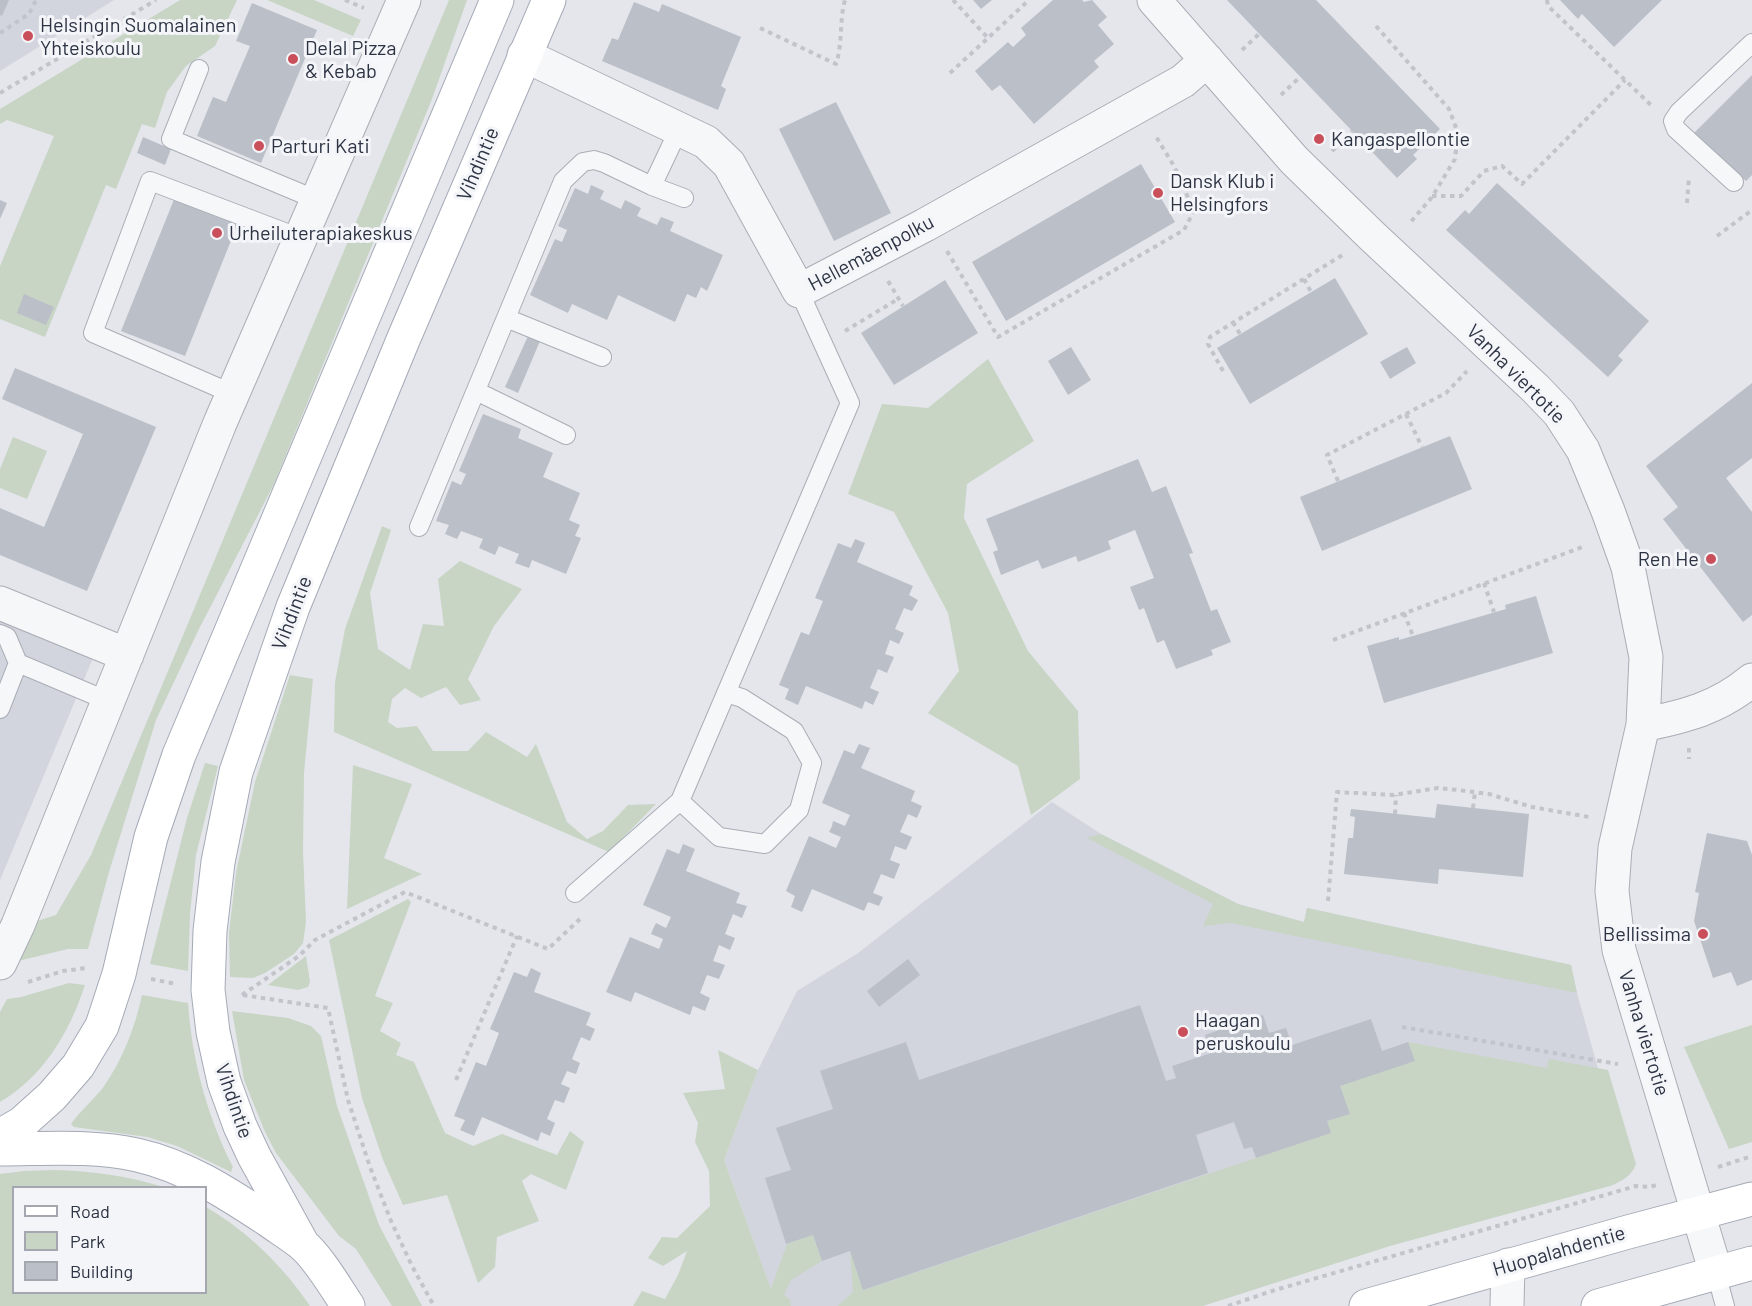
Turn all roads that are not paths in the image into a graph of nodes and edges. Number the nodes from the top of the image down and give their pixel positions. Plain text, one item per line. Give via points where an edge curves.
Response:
1 (404, 0) edge
2 (497, 0) edge
3 (549, 0) edge
4 (1154, 0) edge
5 (1752, 43) edge
6 (524, 55) junction
7 (1207, 60) junction
8 (199, 69) dead end
9 (679, 129) junction
10 (1734, 183) dead end
11 (652, 186) junction
12 (684, 198) dead end
13 (317, 200) junction
14 (300, 238) junction
15 (800, 291) junction
16 (506, 318) junction
17 (602, 357) dead end
18 (476, 391) junction
19 (233, 394) junction
20 (566, 435) dead end
21 (419, 528) dead end
22 (0, 603) edge
23 (3, 635) edge
24 (127, 655) junction
25 (18, 663) junction
26 (1752, 680) edge
27 (726, 693) junction
28 (108, 701) junction
29 (0, 709) edge
30 (1643, 725) junction
31 (680, 801) junction
32 (575, 893) dead end
33 (9, 921) edge
34 (10, 972) edge
35 (0, 1136) edge
36 (0, 1149) edge
37 (1752, 1199) edge
38 (1698, 1212) junction
39 (303, 1245) junction
40 (1752, 1263) edge
41 (1508, 1265) junction
42 (1716, 1273) junction
43 (348, 1306) edge
44 (1366, 1306) edge
45 (1507, 1306) edge
46 (1598, 1306) edge
47 (1725, 1306) edge

1 - 13 street
2 - 35 main road via 179,755 151,837 119,974 102,1026 78,1066 52,1096 22,1123
3 - 6 main road, Vihdintie
4 - 7 street, Vanha viertotie
5 - 10 lane via 1672,121
6 - 9 street, Hellemäenpolku
6 - 39 main road, Vihdintie via 293,607 236,772 218,862 208,990 224,1083 254,1156
7 - 15 street, Hellemäenpolku via 1183,81
7 - 30 street, Vanha viertotie via 1294,160 1535,388 1572,432 1583,450 1628,567 1646,657
8 - 13 lane via 171,139
9 - 11 lane
9 - 15 street, Hellemäenpolku via 706,142 729,164
11 - 12 lane
11 - 16 lane via 594,160 583,162 572,171 563,181
13 - 14 street
14 - 19 street
14 - 19 lane via 150,181 93,333
15 - 27 lane via 850,403
16 - 17 lane
16 - 18 lane
18 - 20 lane
18 - 21 lane
19 - 24 street
22 - 24 street
23 - 25 lane
24 - 28 street
25 - 28 lane
25 - 29 lane
26 - 30 street via 1729,698 1689,716
27 - 31 lane
27 - 31 lane via 794,731 812,763 799,810 765,844 719,837
28 - 33 street
30 - 38 street, Vanha viertotie via 1619,824 1612,891 1619,951
31 - 32 lane
33 - 34 street
36 - 39 main road via 75,1148 137,1155 180,1169 218,1188
37 - 38 main road, Huopalahdentie
38 - 41 main road, Huopalahdentie
38 - 42 street, Vanha viertotie
39 - 43 main road
40 - 42 main road
41 - 44 main road, Huopalahdentie
41 - 45 street
42 - 46 main road
42 - 47 lane

